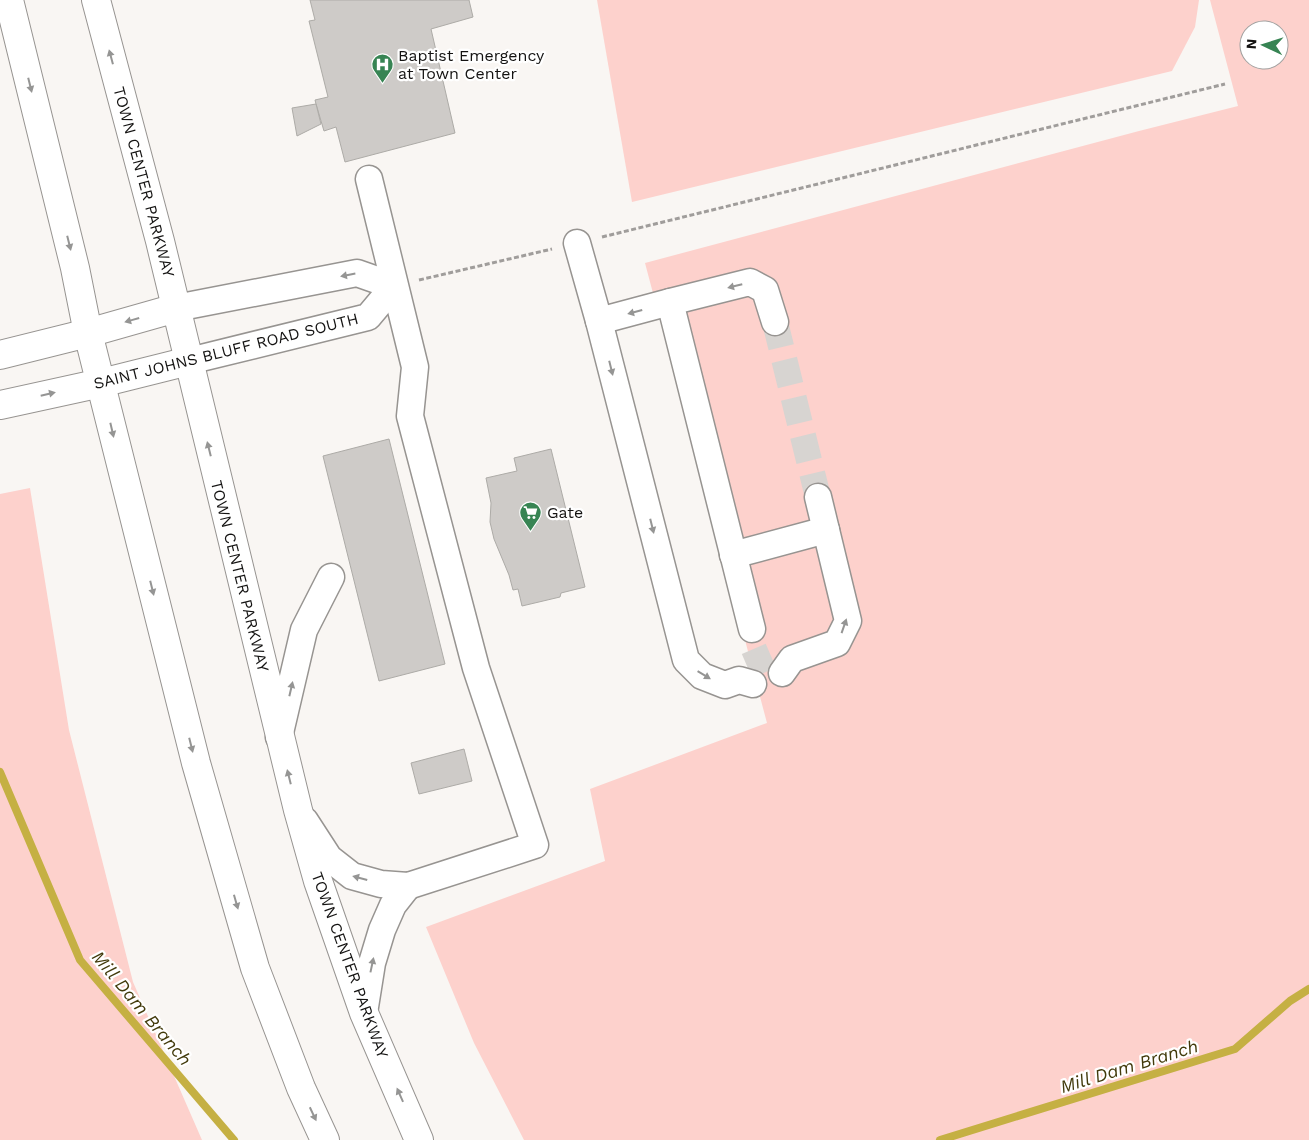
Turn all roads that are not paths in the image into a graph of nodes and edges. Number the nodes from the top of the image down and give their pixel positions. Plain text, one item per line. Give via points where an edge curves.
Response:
1 (9, 0) edge
2 (96, 0) edge
3 (369, 179) dead end
4 (577, 243) road end
5 (394, 286) junction
6 (670, 302) junction
7 (176, 308) junction
8 (599, 321) junction
9 (775, 322) tunnel mouth
10 (88, 333) junction
11 (0, 355) edge
12 (189, 361) junction
13 (101, 383) junction
14 (0, 405) edge
15 (818, 497) tunnel mouth
16 (826, 530) junction
17 (733, 554) junction
18 (331, 577) dead end
19 (752, 629) dead end
20 (784, 662) tunnel mouth
21 (746, 676) tunnel mouth
22 (280, 737) junction
23 (298, 810) junction
24 (408, 886) junction
25 (364, 1013) junction
26 (325, 1140) edge
27 (419, 1140) edge

1 -> 10 main road
7 -> 2 main road, TOWN CENTER PARKWAY
3 - 5 street
4 - 8 street
5 -> 7 street via 357,273
5 - 12 street, SAINT JOHNS BLUFF ROAD SOUTH via 368,316
5 - 24 street via 415,367 410,416 476,668 535,845
6 -> 8 street
9 -> 6 street via 765,290 750,282
6 - 17 street
7 -> 10 main road
7 - 12 main road, TOWN CENTER PARKWAY
8 -> 21 street via 686,660 702,676 724,685
10 - 11 main road
10 - 13 main road
12 - 13 main road, SAINT JOHNS BLUFF ROAD SOUTH
22 -> 12 main road, TOWN CENTER PARKWAY
14 -> 13 main road, SAINT JOHNS BLUFF ROAD SOUTH
13 -> 26 main road via 196,763 255,968 301,1088
15 - 16 street
16 - 17 street
20 -> 16 street via 837,643 848,622
17 - 19 street
22 -> 18 street via 304,630
23 -> 22 main road, TOWN CENTER PARKWAY
24 -> 23 street via 381,884 352,876 329,858
23 - 25 main road, TOWN CENTER PARKWAY via 318,881
25 -> 24 street via 372,963 382,930 393,905
27 -> 25 main road, TOWN CENTER PARKWAY

